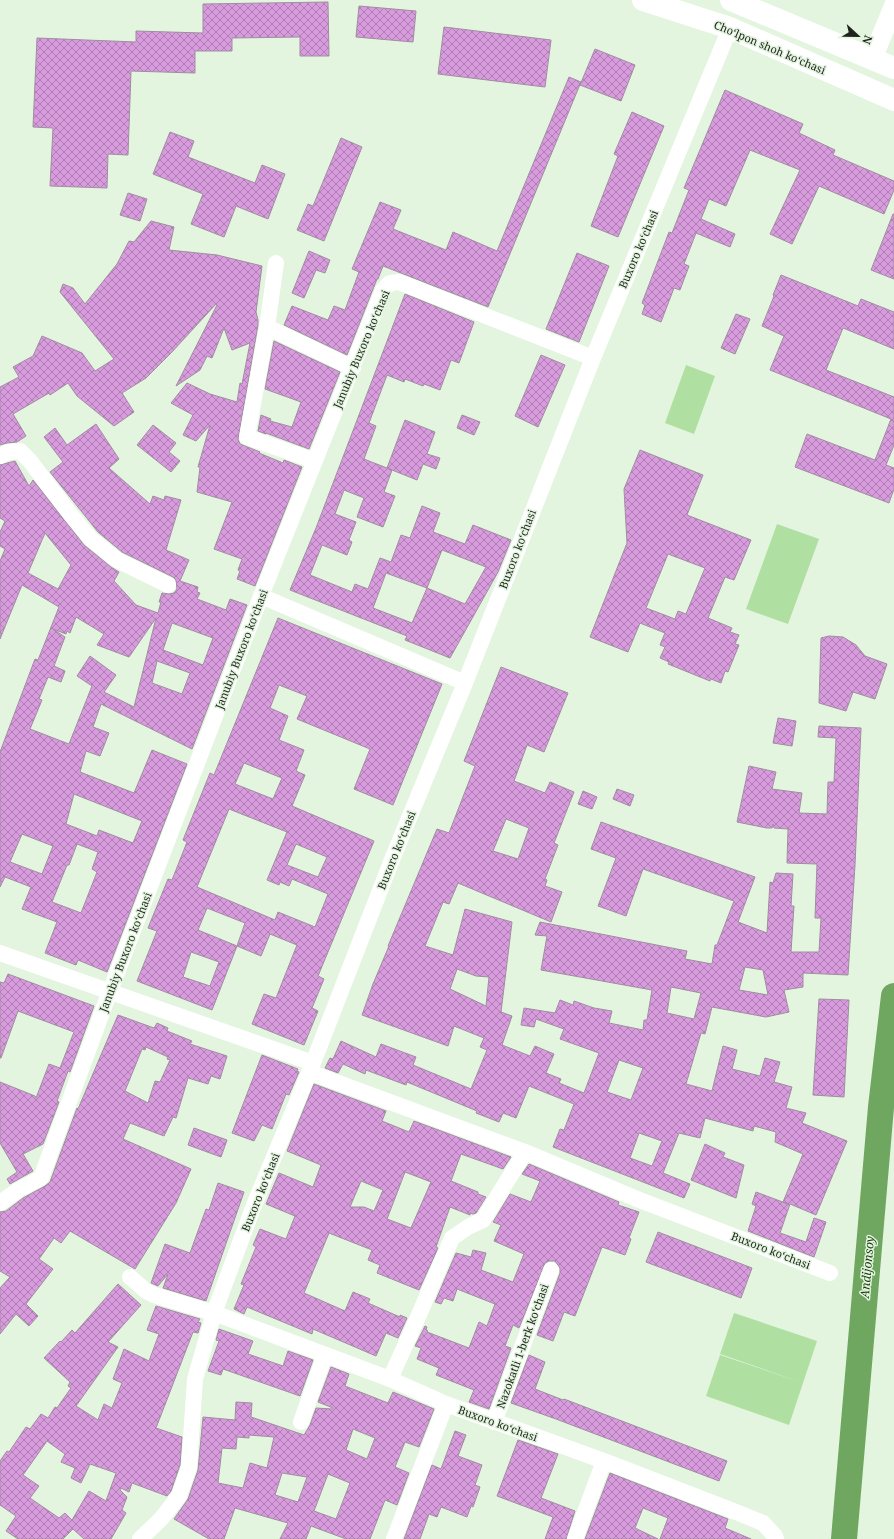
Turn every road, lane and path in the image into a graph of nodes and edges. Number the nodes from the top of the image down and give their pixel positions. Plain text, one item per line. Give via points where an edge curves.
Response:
1 (643, 0) edge
2 (731, 0) edge
3 (894, 6) edge
4 (730, 28) junction
5 (872, 59) junction
6 (894, 68) edge
7 (894, 100) edge
8 (276, 263) dead end
9 (267, 326) junction
10 (593, 358) junction
11 (353, 368) junction
12 (0, 456) edge
13 (315, 461) junction
14 (168, 585) dead end
15 (261, 596) junction
16 (465, 683) junction
17 (0, 952) edge
18 (110, 991) junction
19 (311, 1067) junction
20 (526, 1152) junction
21 (0, 1203) edge
22 (551, 1270) dead end
23 (830, 1273) dead end
24 (130, 1277) dead end
25 (214, 1313) junction
26 (325, 1355) junction
27 (390, 1379) junction
28 (446, 1404) junction
29 (301, 1422) dead end
30 (494, 1422) junction
31 (604, 1461) junction
32 (140, 1539) edge
33 (394, 1539) edge
34 (574, 1539) edge
35 (776, 1539) edge

1 - 4 main road, Choʻlpon shoh koʻchasi
2 - 5 main road
3 - 5 street
4 - 7 main road, Choʻlpon shoh koʻchasi
4 - 10 street, Buxoro koʻchasi
5 - 6 main road
8 - 9 street
9 - 11 street
9 - 13 street via 247,438
10 - 11 street, Janubiy Buxoro koʻchasi via 399,282 390,283 384,290
10 - 16 street, Buxoro koʻchasi
11 - 13 street, Janubiy Buxoro koʻchasi
12 - 14 street via 20,451 92,539 117,560
13 - 15 street, Janubiy Buxoro koʻchasi
15 - 16 street
15 - 18 street, Janubiy Buxoro koʻchasi
16 - 19 street, Buxoro koʻchasi via 393,857
17 - 18 street
18 - 19 street
18 - 21 street, Janubiy Buxoro koʻchasi via 41,1178
19 - 20 street, Buxoro koʻchasi
19 - 25 street, Buxoro koʻchasi via 254,1205
20 - 23 street, Buxoro koʻchasi via 637,1199
20 - 27 street via 483,1220 452,1238
22 - 30 street, Nazokatli 1-berk koʻchasi
24 - 25 street via 146,1292
25 - 26 street, Buxoro koʻchasi
25 - 32 street, Buxoro koʻchasi via 196,1379 189,1467 179,1496 161,1519
26 - 27 street, Buxoro koʻchasi
26 - 29 street
27 - 28 street, Buxoro koʻchasi
28 - 30 street, Buxoro koʻchasi
28 - 33 street
30 - 31 street, Buxoro koʻchasi
31 - 34 street
31 - 35 street, Buxoro koʻchasi via 763,1523

